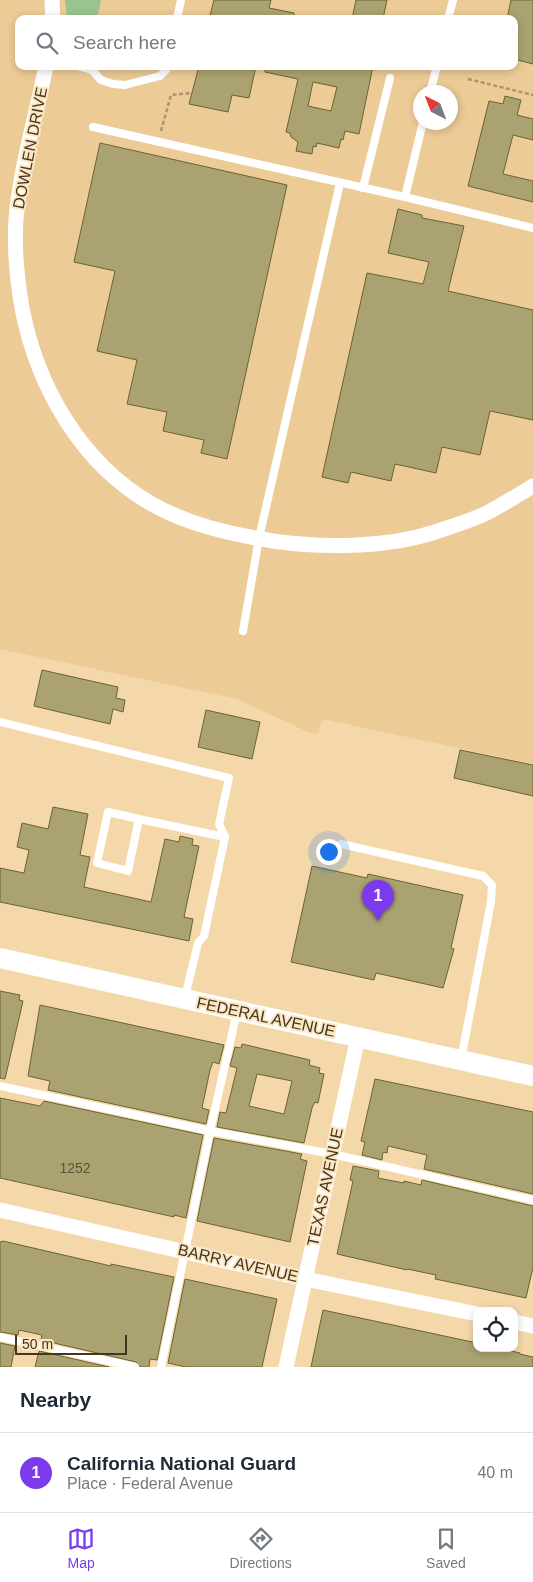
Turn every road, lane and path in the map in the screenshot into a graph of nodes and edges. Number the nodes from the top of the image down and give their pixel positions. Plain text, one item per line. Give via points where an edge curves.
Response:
1 (52, 0) edge
2 (181, 0) edge
3 (453, 0) edge
4 (53, 15) edge
5 (178, 15) edge
6 (449, 15) edge
7 (45, 70) edge
8 (92, 70) edge
9 (166, 70) edge
10 (436, 70) edge
11 (390, 78) dead end
12 (468, 79) dead end
13 (432, 85) edge
14 (192, 93) dead end
15 (533, 94) edge
16 (93, 127) dead end
17 (421, 130) edge
18 (161, 131) dead end
19 (340, 183) junction
20 (363, 188) junction
21 (405, 197) junction
22 (533, 228) edge
23 (533, 486) edge
24 (258, 538) junction
25 (243, 631) dead end
26 (0, 722) edge
27 (140, 819) junction
28 (224, 837) junction
29 (341, 844) dead end
30 (0, 958) edge
31 (184, 999) junction
32 (237, 1011) junction
33 (358, 1037) junction
34 (461, 1060) junction
35 (533, 1076) edge
36 (0, 1086) edge
37 (210, 1131) junction
38 (332, 1154) junction
39 (533, 1200) edge
40 (0, 1210) edge
41 (186, 1251) junction
42 (305, 1279) junction
43 (473, 1313) edge
44 (518, 1323) edge
45 (533, 1326) edge
46 (0, 1337) edge
47 (135, 1367) edge
48 (161, 1367) edge
49 (286, 1367) edge

1 - 4 street
2 - 5 lane
3 - 6 lane
7 - 24 street, DOWLEN DRIVE via 20,187 16,261 22,309 48,388 68,426 92,457 120,484 179,517 217,530
8 - 9 lane via 101,80 125,85 160,76
10 - 13 lane
11 - 20 lane
12 - 15 path
14 - 18 path via 170,95
16 - 19 lane
17 - 21 lane
19 - 20 lane
19 - 24 lane
20 - 21 lane
21 - 22 lane
23 - 24 street, DOWLEN DRIVE via 486,513 430,533 392,541 324,546
24 - 25 lane
26 - 28 lane via 229,778 219,824
27 - 27 lane via 128,871 97,863 108,812
27 - 28 lane
28 - 31 lane via 204,936 198,943
29 - 34 lane via 483,876 492,886
30 - 31 street, FEDERAL AVENUE
31 - 32 street, FEDERAL AVENUE
32 - 33 street, FEDERAL AVENUE
32 - 37 lane
33 - 34 street, FEDERAL AVENUE
33 - 38 street, TEXAS AVENUE
34 - 35 street, FEDERAL AVENUE
36 - 37 lane
37 - 38 lane
37 - 41 lane
38 - 39 lane
38 - 42 street, TEXAS AVENUE
40 - 41 street, BARRY AVENUE
41 - 42 street, BARRY AVENUE
41 - 48 lane
42 - 43 street, BARRY AVENUE
42 - 49 street, TEXAS AVENUE
44 - 45 street
46 - 47 lane

